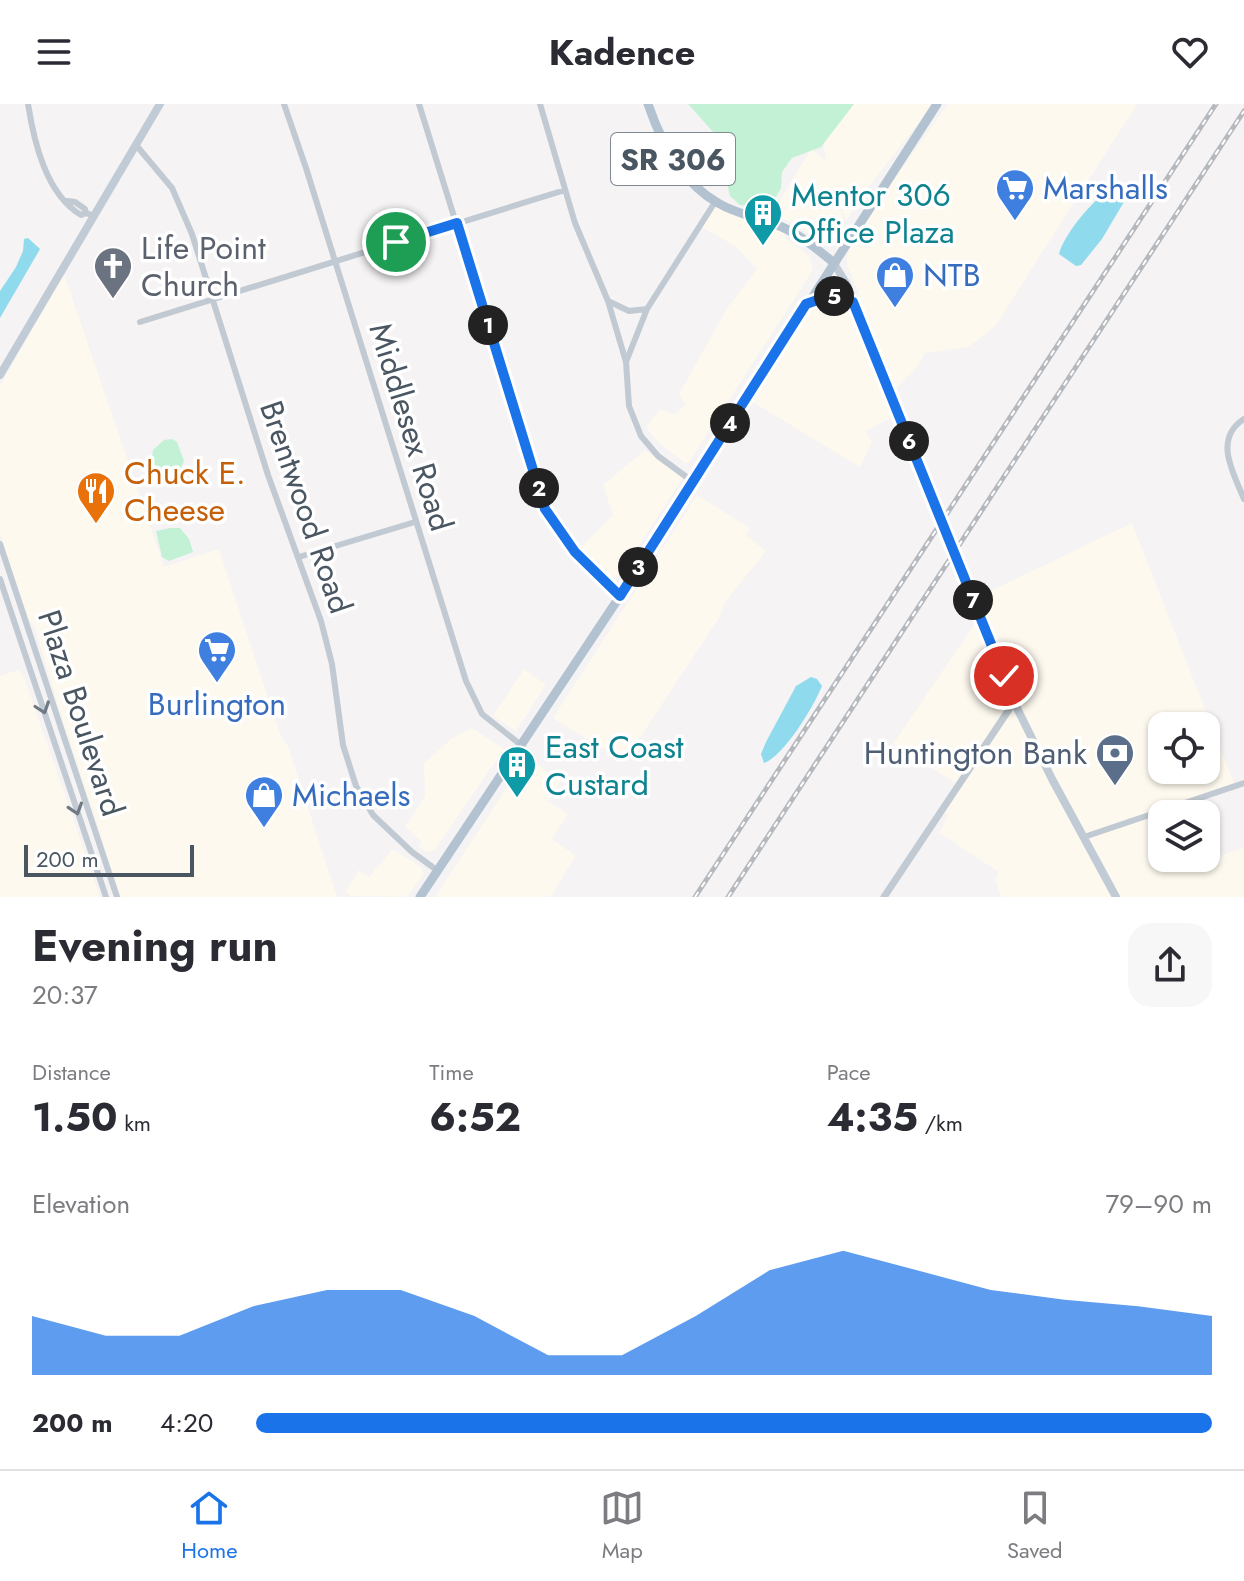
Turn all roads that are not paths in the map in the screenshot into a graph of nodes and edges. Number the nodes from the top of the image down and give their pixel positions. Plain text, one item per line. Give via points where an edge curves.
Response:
1 (28, 104) edge
2 (160, 104) edge
3 (284, 104) edge
4 (419, 104) edge
5 (540, 104) edge
6 (648, 104) edge
7 (937, 104) edge
8 (136, 145) junction
9 (565, 190) junction
10 (715, 202) junction
11 (90, 214) junction
12 (457, 223) junction
13 (335, 262) junction
14 (833, 262) junction
15 (213, 299) junction
16 (608, 301) junction
17 (853, 302) junction
18 (806, 304) junction
19 (647, 309) junction
20 (140, 322) dead end
21 (626, 362) junction
22 (0, 375) edge
23 (1244, 419) edge
24 (692, 481) junction
25 (1244, 499) edge
26 (415, 522) junction
27 (0, 544) edge
28 (299, 557) junction
29 (0, 579) edge
30 (620, 596) junction
31 (1014, 702) junction
32 (521, 745) junction
33 (1244, 783) edge
34 (1084, 837) junction
35 (438, 871) junction
36 (106, 897) edge
37 (117, 897) edge
38 (420, 897) edge
39 (884, 897) edge
40 (1116, 897) edge

1 - 11 street via 51,181 71,209
2 - 8 main road
3 - 13 street, Middlesex Road
4 - 12 street
5 - 9 street
6 - 10 main road, SR 306 via 676,163
7 - 14 main road
8 - 11 main road
8 - 15 street, Brentwood Road via 172,188
9 - 12 street
9 - 16 street
10 - 14 main road, SR 306 via 787,230
10 - 19 street
11 - 22 main road
12 - 13 street
12 - 30 street via 545,509 575,552
13 - 15 street
13 - 26 street, Middlesex Road
14 - 17 main road, SR 306
14 - 18 main road
15 - 20 street
15 - 28 street, Brentwood Road
16 - 19 street via 629,311
16 - 21 street
17 - 18 main road via 832,295
17 - 31 main road, SR 306
18 - 24 main road
19 - 21 street
21 - 24 street via 629,406 641,436
23 - 25 street via 1228,437 1226,452
24 - 30 main road
26 - 28 street
26 - 32 street, Middlesex Road via 471,692 482,714
27 - 37 street, Plaza Boulevard
28 - 35 street, Brentwood Road via 332,664 343,745 356,786 373,815
29 -> 36 street, Plaza Boulevard
30 - 32 main road
31 - 34 main road, SR 306
31 - 39 street
32 - 35 main road
33 - 34 street
34 - 40 main road, SR 306
35 - 38 main road

